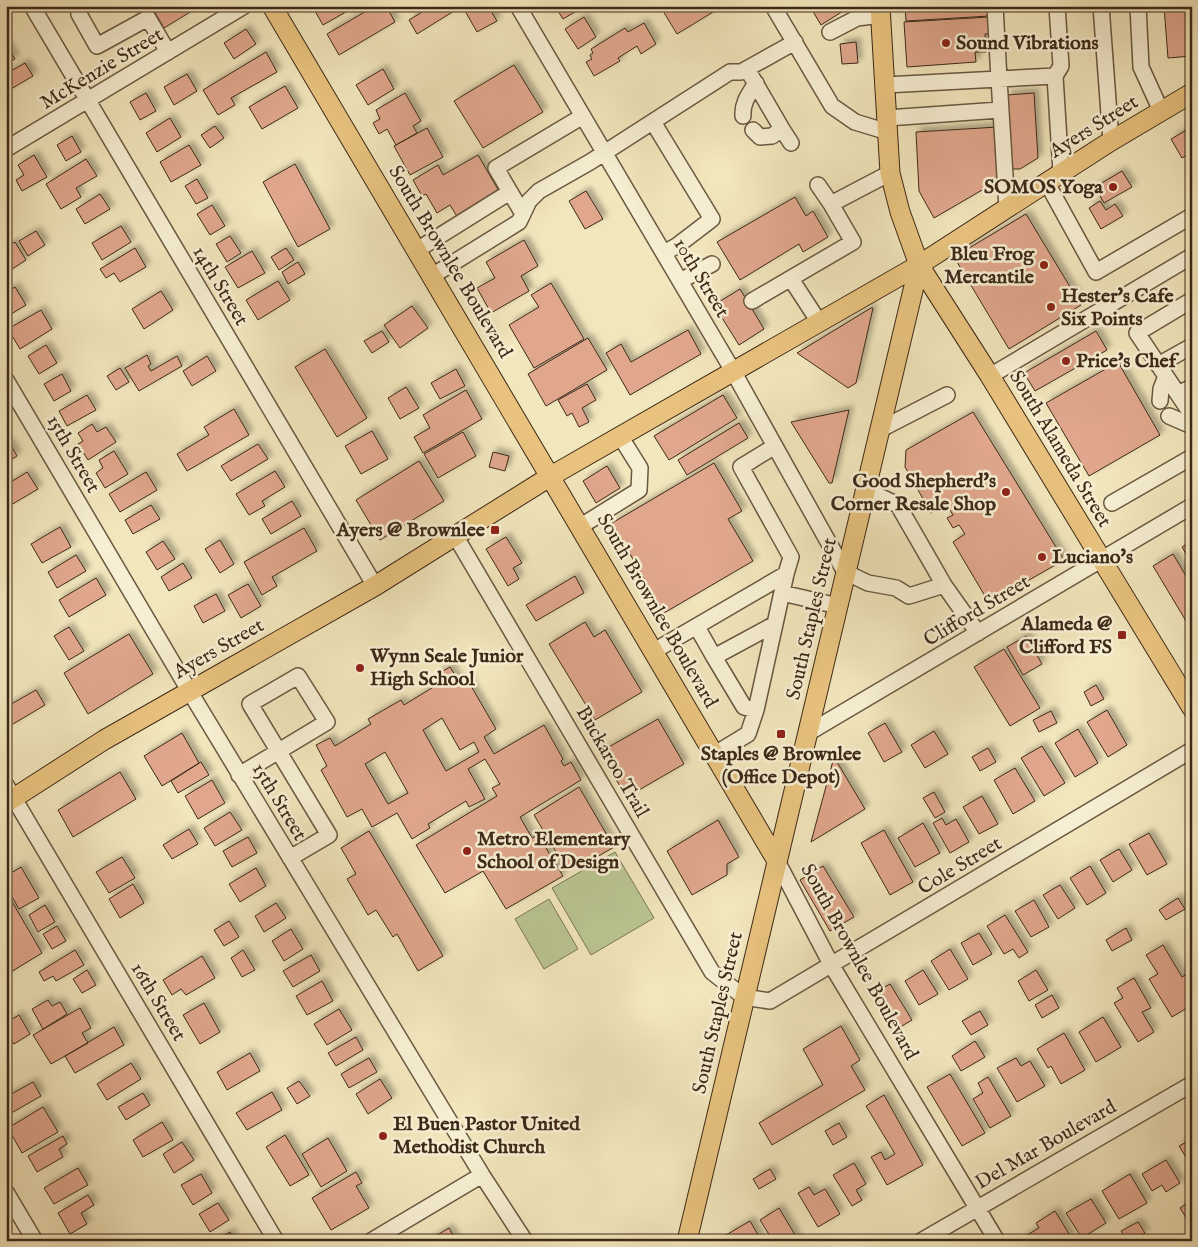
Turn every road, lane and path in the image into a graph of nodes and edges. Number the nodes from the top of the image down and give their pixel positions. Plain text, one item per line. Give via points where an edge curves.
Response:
1 (32, 6) edge
2 (93, 6) edge
3 (244, 6) edge
4 (272, 6) edge
5 (518, 6) edge
6 (773, 6) edge
7 (995, 6) edge
8 (1057, 6) edge
9 (1102, 6) edge
10 (1138, 6) edge
11 (79, 10) edge
12 (881, 11) edge
13 (144, 12) edge
14 (830, 32) dead end
15 (795, 42) junction
16 (168, 52) junction
17 (747, 69) junction
18 (1055, 76) junction
19 (999, 79) junction
20 (756, 83) junction
21 (885, 85) junction
22 (1192, 93) edge
23 (87, 101) junction
24 (1000, 110) junction
25 (1161, 111) junction
26 (583, 116) junction
27 (743, 116) dead end
28 (653, 122) junction
29 (887, 125) junction
30 (782, 129) junction
31 (753, 130) dead end
32 (1111, 141) junction
33 (790, 143) dead end
34 (6, 150) edge
35 (604, 152) junction
36 (890, 173) junction
37 (1054, 178) junction
38 (818, 184) dead end
39 (510, 192) junction
40 (831, 204) junction
41 (1007, 208) junction
42 (523, 214) junction
43 (1192, 220) edge
44 (417, 250) junction
45 (664, 253) junction
46 (1192, 256) edge
47 (712, 264) dead end
48 (919, 265) junction
49 (432, 276) junction
50 (791, 279) junction
51 (680, 281) junction
52 (1192, 300) edge
53 (752, 302) dead end
54 (819, 322) junction
55 (1192, 346) edge
56 (733, 371) junction
57 (1162, 371) junction
58 (990, 376) junction
59 (6, 380) edge
60 (1192, 387) edge
61 (1178, 394) junction
62 (947, 395) dead end
63 (1160, 401) dead end
64 (1192, 415) edge
65 (1169, 416) dead end
66 (1192, 426) edge
67 (881, 429) junction
68 (620, 436) junction
69 (775, 446) junction
70 (1192, 457) edge
71 (551, 476) junction
72 (866, 490) junction
73 (1112, 503) dead end
74 (1192, 506) edge
75 (581, 526) junction
76 (456, 537) junction
77 (1101, 561) junction
78 (846, 572) junction
79 (786, 574) junction
80 (944, 585) junction
81 (374, 586) junction
82 (782, 594) junction
83 (838, 606) junction
84 (775, 624) junction
85 (697, 627) junction
86 (978, 633) junction
87 (654, 651) junction
88 (714, 657) junction
89 (190, 692) junction
90 (1192, 708) edge
91 (756, 710) junction
92 (808, 734) junction
93 (1192, 750) edge
94 (278, 751) junction
95 (715, 754) junction
96 (239, 775) junction
97 (9, 795) edge
98 (290, 858) junction
99 (777, 861) junction
100 (832, 966) junction
101 (744, 997) junction
102 (1192, 1084) edge
103 (482, 1175) junction
104 (6, 1192) edge
105 (977, 1208) junction
106 (35, 1241) edge
107 (276, 1241) edge
108 (371, 1241) edge
109 (525, 1241) edge
110 (687, 1241) edge
111 (921, 1241) edge
112 (997, 1241) edge

1 - 23 street, 14th Street
2 - 11 street
3 - 16 street, McKenzie Street
4 - 44 main road, South Brownlee Boulevard
5 - 26 street, 10th Street
6 - 15 street
7 - 19 street
8 - 18 street via 1060,72
9 - 32 street
10 - 25 street via 1141,67
11 - 13 street via 97,46
12 - 14 street via 857,18
12 - 21 main road
13 - 16 street
15 - 17 street
15 - 29 street via 832,106 855,122
16 - 23 street, McKenzie Street
17 - 20 street
17 - 28 street via 730,72
18 - 19 street
18 - 37 street
19 - 21 street
19 - 24 street
20 - 27 street via 742,108
20 - 30 street
21 - 29 main road
22 - 25 main road, Ayers Street
23 - 34 street, McKenzie Street
23 - 81 street, 14th Street
24 - 29 street
24 - 41 street
25 - 32 main road, Ayers Street
26 - 35 street, 10th Street
26 - 39 street via 496,168
28 - 35 street
28 - 45 street via 712,219
29 - 36 main road
30 - 31 street via 772,136 760,137
30 - 33 street
32 - 37 main road, Ayers Street
35 - 42 street via 539,191
35 - 45 street, 10th Street
36 - 40 street
36 - 48 main road
37 - 41 main road, Ayers Street
37 - 43 street via 1096,272 1190,217
38 - 40 street
39 - 42 street
39 - 44 street
40 - 50 street via 853,242
41 - 48 main road, Ayers Street
42 - 49 street via 519,222
44 - 49 main road, South Brownlee Boulevard
45 - 51 street, 10th Street
46 - 58 street
47 - 51 street
48 - 54 main road, Ayers Street
48 - 58 main road, South Alameda Street
48 - 67 main road, South Staples Street
49 - 71 main road, South Brownlee Boulevard
50 - 53 street
50 - 54 street
51 - 56 street, 10th Street
52 - 57 street via 1137,333
54 - 56 main road, Ayers Street
55 - 57 street
56 - 68 main road, Ayers Street
56 - 69 street, 10th Street
57 - 61 street
57 - 63 street
58 - 77 main road, South Alameda Street
59 - 89 street, 15th Street
60 - 61 street
61 - 64 street
62 - 67 street
65 - 66 street
67 - 72 main road, South Staples Street
68 - 71 main road, Ayers Street
68 - 75 street via 640,468 639,490
69 - 78 street, 10th Street
69 - 79 street via 741,468 790,557
70 - 73 street
71 - 75 main road, South Brownlee Boulevard
71 - 76 main road, Ayers Street
72 - 78 main road, South Staples Street
72 - 80 street via 898,505
74 - 77 street, Clifford Street
75 - 87 main road, South Brownlee Boulevard
76 - 81 main road, Ayers Street
76 - 101 street, Buckaroo Trail via 712,972
77 - 86 street, Clifford Street
77 - 90 main road, South Alameda Street
78 - 80 street via 868,583 896,588 909,596
78 - 83 main road, South Staples Street
79 - 82 street
79 - 85 street
80 - 86 street
81 - 89 main road, Ayers Street
82 - 83 street
82 - 84 street
83 - 92 main road, South Staples Street
84 - 88 street
84 - 91 street
85 - 87 street
85 - 88 street
86 - 92 street, Clifford Street
87 - 95 main road, South Brownlee Boulevard
88 - 91 street via 744,707
89 - 96 street, 15th Street
89 - 97 main road, Ayers Street
91 - 95 street via 748,734
92 - 99 main road, South Staples Street
93 - 100 street, Cole Street
94 - 94 street via 326,722 298,676 250,704
94 - 96 street
94 - 98 street via 329,834
95 - 99 main road, South Brownlee Boulevard
96 - 98 street, 15th Street
97 - 107 street, 16th Street
98 - 103 street, 15th Street
99 - 100 street, South Brownlee Boulevard
99 - 101 main road, South Staples Street
100 - 101 street, Cole Street via 770,1001
100 - 105 street, South Brownlee Boulevard
101 - 110 main road, South Staples Street
102 - 105 street, Del Mar Boulevard
103 - 108 street
103 - 109 street, 15th Street
104 - 106 street
105 - 111 street, Del Mar Boulevard
105 - 112 street, South Brownlee Boulevard

